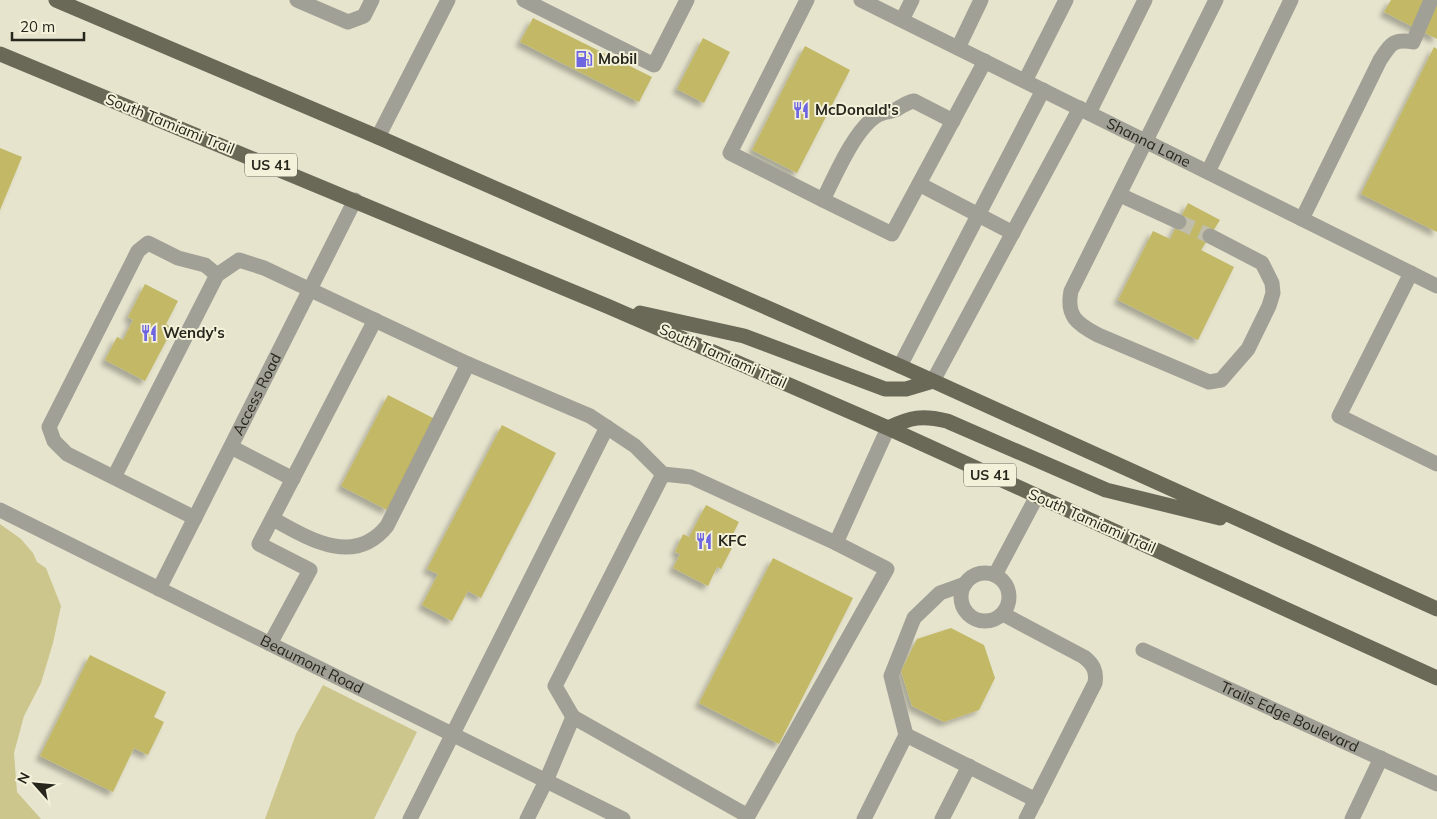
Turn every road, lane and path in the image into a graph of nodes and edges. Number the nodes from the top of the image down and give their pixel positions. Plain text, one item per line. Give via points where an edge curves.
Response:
1 (56, 0) edge
2 (300, 0) edge
3 (372, 0) edge
4 (448, 0) edge
5 (524, 0) edge
6 (687, 0) edge
7 (807, 0) edge
8 (861, 0) edge
9 (912, 0) edge
10 (981, 0) edge
11 (1066, 0) edge
12 (1145, 0) edge
13 (1216, 0) edge
14 (1291, 0) edge
15 (1432, 5) edge
16 (902, 20) junction
17 (958, 48) junction
18 (0, 54) edge
19 (985, 61) junction
20 (1025, 81) junction
21 (1044, 90) junction
22 (1084, 110) junction
23 (952, 121) junction
24 (378, 137) junction
25 (1147, 142) junction
26 (1208, 172) junction
27 (919, 184) junction
28 (1120, 195) junction
29 (355, 200) junction
30 (823, 200) junction
31 (978, 214) junction
32 (1302, 219) junction
33 (1179, 222) tunnel mouth
34 (1013, 232) junction
35 (1210, 236) tunnel mouth
36 (1411, 273) junction
37 (217, 275) junction
38 (1437, 286) edge
39 (310, 291) junction
40 (607, 306) junction
41 (375, 320) junction
42 (468, 364) junction
43 (900, 366) junction
44 (933, 381) junction
45 (607, 428) junction
46 (888, 428) junction
47 (231, 447) junction
48 (1437, 464) edge
49 (663, 474) junction
50 (116, 478) junction
51 (293, 479) junction
52 (1037, 496) junction
53 (0, 510) edge
54 (195, 518) junction
55 (272, 519) junction
56 (1258, 528) junction
57 (836, 543) junction
58 (995, 575) junction
59 (965, 584) junction
60 (159, 589) junction
61 (1437, 609) edge
62 (1003, 614) junction
63 (270, 644) junction
64 (1143, 650) dead end
65 (1437, 678) edge
66 (574, 717) junction
67 (452, 734) junction
68 (906, 734) junction
69 (1381, 758) junction
70 (969, 766) junction
71 (546, 781) junction
72 (1437, 784) edge
73 (1036, 800) junction
74 (410, 819) edge
75 (527, 819) edge
76 (623, 819) edge
77 (864, 819) edge
78 (942, 819) edge
79 (1026, 819) edge
80 (1352, 819) edge

1 - 24 main road
2 - 3 street via 348,22 364,16
4 - 24 street
5 - 6 street via 654,65
7 - 30 street via 730,153
8 - 16 street, Shanna Lane
9 - 16 street
10 - 17 street
11 - 20 street
12 - 22 street
13 - 25 street
14 - 26 street
15 - 32 street via 1413,42 1401,40 1390,44 1380,60
16 - 17 street, Shanna Lane
17 - 19 street, Shanna Lane
18 - 29 main road, South Tamiami Trail / US 41
19 - 20 street, Shanna Lane
19 - 23 street
20 - 21 street, Shanna Lane
21 - 22 street, Shanna Lane
21 - 31 street
22 - 25 street, Shanna Lane
22 - 34 street
23 - 27 street
23 - 30 street via 914,101 879,114 849,150
24 - 43 main road
25 - 26 street, Shanna Lane
25 - 28 street
26 - 32 street, Shanna Lane
27 - 30 street via 892,234
27 - 31 street
28 - 33 street
28 - 35 street via 1071,291 1068,304 1073,317 1098,335 1209,382 1221,380 1248,348 1273,293 1272,283 1262,263
29 - 39 street, Access Road
29 - 40 main road, South Tamiami Trail / US 41
31 - 34 street
31 - 43 street
32 - 36 street, Shanna Lane
34 - 44 street
36 - 38 street, Shanna Lane
36 - 48 street via 1339,416
37 - 39 street via 239,260 264,268
37 - 50 street
37 - 50 street via 205,266 178,258 148,243 138,251 49,427 54,441 68,454
39 - 41 street
39 - 47 street, Access Road
40 - 44 main road via 744,336 885,389 906,389
40 - 46 main road, South Tamiami Trail / US 41
41 - 42 street
41 - 51 street
42 - 45 street via 590,416
42 - 55 street via 387,526 374,539 359,545 334,546 312,540
43 - 44 main road
44 - 56 main road
45 - 49 street via 635,446
45 - 67 street
46 - 52 main road, South Tamiami Trail / US 41
46 - 56 main road via 927,416 946,421 1106,490
46 - 57 street
47 - 51 street
47 - 54 street, Access Road
49 - 57 street via 691,477
49 - 66 street via 556,686
50 - 54 street
51 - 55 street
52 - 58 street
52 - 65 main road, South Tamiami Trail / US 41
53 - 60 street, Beaumont Road
54 - 60 street, Access Road
55 - 63 street via 259,544 310,570
56 - 61 main road
57 - 66 street via 887,569 748,816
58 - 59 street via 978,574
58 - 62 street via 1009,592
59 - 62 street via 961,600 968,614 982,622 997,619
59 - 68 street via 940,593 914,618 892,676
60 - 63 street, Beaumont Road
62 - 73 street via 1084,656 1092,663 1097,675
63 - 67 street, Beaumont Road
64 - 69 street, Trails Edge Boulevard
66 - 71 street
67 - 71 street, Beaumont Road
67 - 74 street
68 - 70 street
68 - 77 street
69 - 72 street, Trails Edge Boulevard
69 - 80 street
70 - 73 street
70 - 78 street
71 - 75 street
71 - 76 street, Beaumont Road
73 - 79 street

